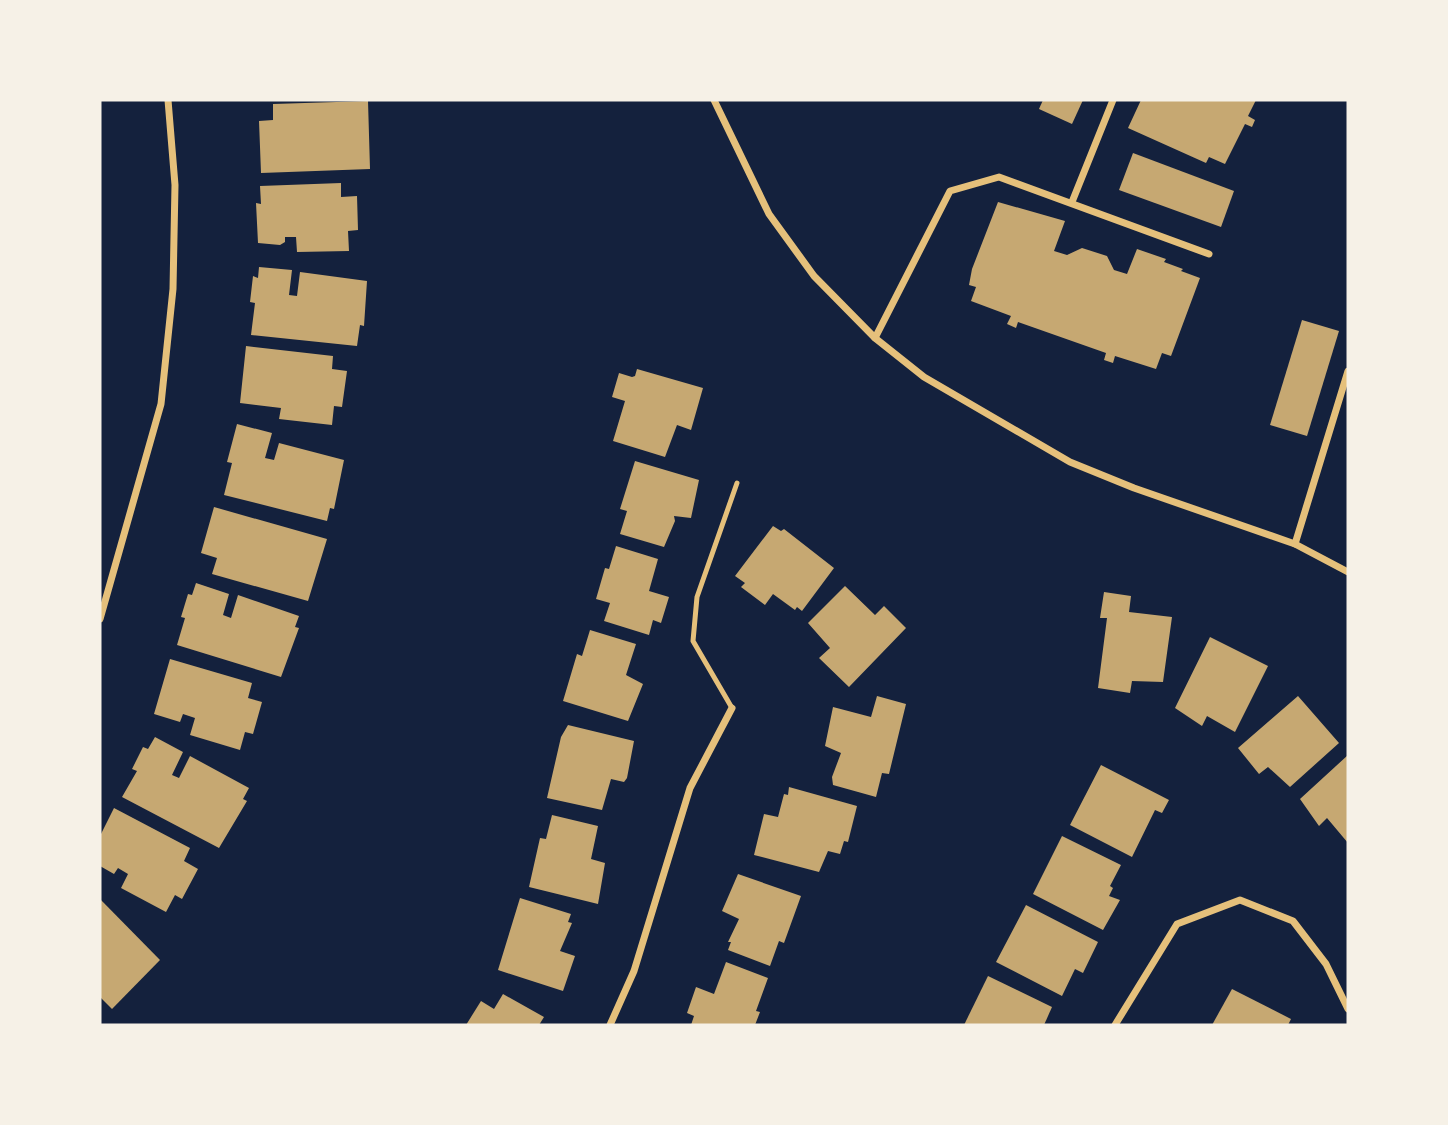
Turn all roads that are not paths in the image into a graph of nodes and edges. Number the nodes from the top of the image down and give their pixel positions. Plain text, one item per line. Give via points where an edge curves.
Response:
1 (168, 100) edge
2 (714, 100) edge
3 (1113, 100) edge
4 (1072, 202) junction
5 (1209, 254) dead end
6 (874, 338) junction
7 (1348, 372) edge
8 (737, 483) dead end
9 (1295, 544) junction
10 (1348, 572) edge
11 (100, 619) edge
12 (732, 708) joint
13 (1348, 1009) edge
14 (610, 1025) edge
15 (1115, 1025) edge

1 - 11 street via 175,185 173,289 161,404
2 - 6 street via 769,214 814,276
3 - 4 street
4 - 5 street
4 - 6 street via 999,177 950,191
6 - 9 street via 924,377 1070,462
7 - 9 street
8 - 12 lane via 697,597 694,641
9 - 10 street
12 - 14 street via 690,788 634,971
13 - 15 street via 1326,964 1293,921 1240,900 1177,925

